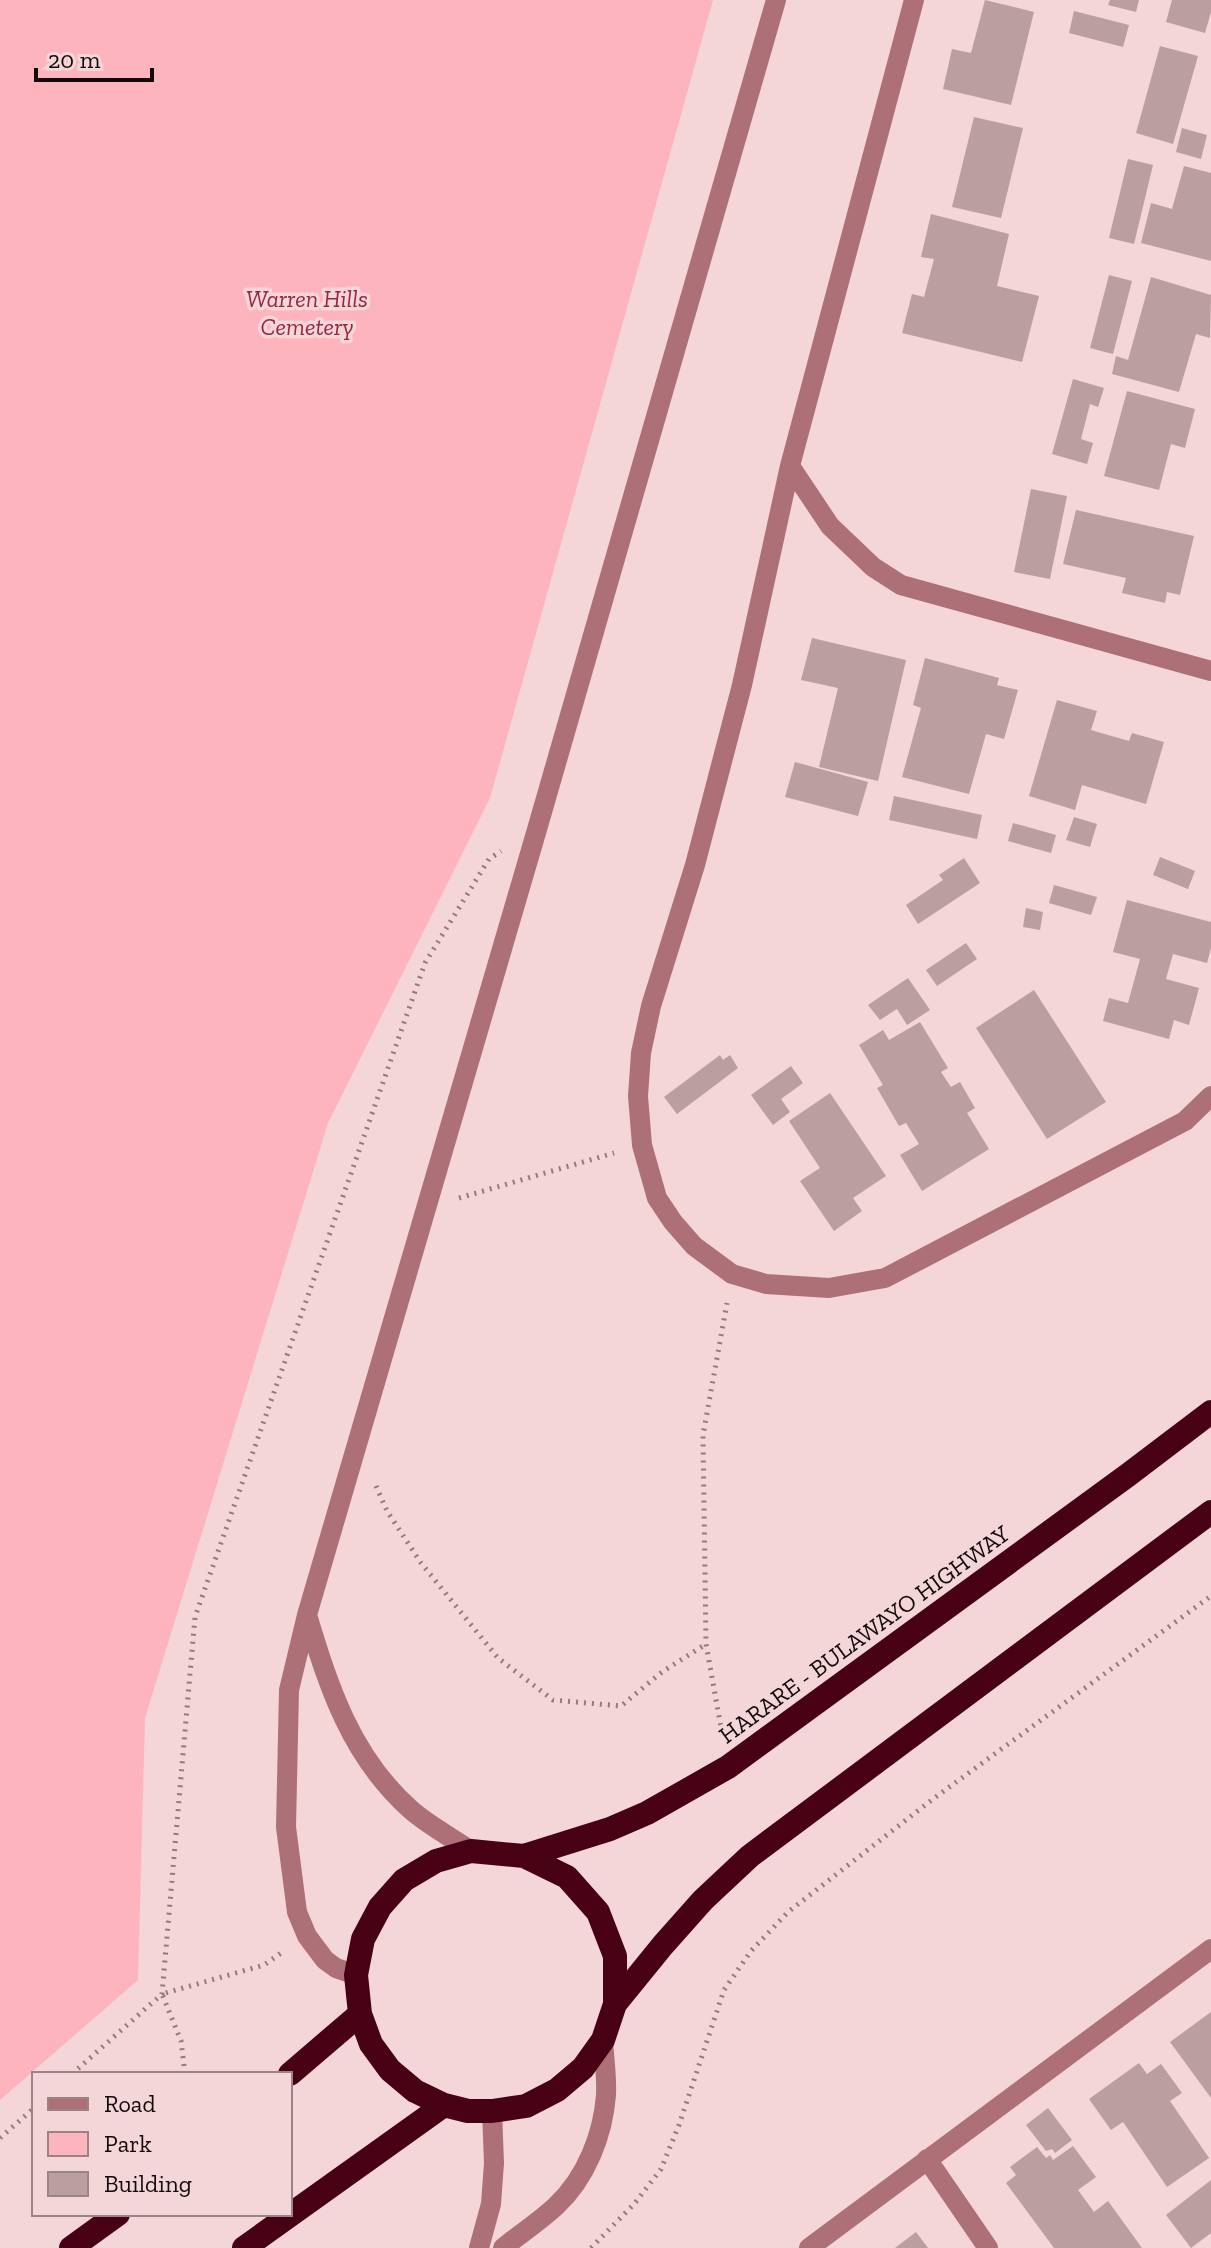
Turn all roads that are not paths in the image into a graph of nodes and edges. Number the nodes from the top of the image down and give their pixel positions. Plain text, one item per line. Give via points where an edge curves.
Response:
1 (776, 0) edge
2 (914, 0) edge
3 (790, 466) junction
4 (1211, 671) edge
5 (1211, 1096) edge
6 (1211, 1412) edge
7 (1211, 1512) edge
8 (307, 1615) junction
9 (471, 1851) junction
10 (524, 1856) junction
11 (1211, 1949) edge
12 (356, 1975) junction
13 (615, 2004) junction
14 (360, 2014) junction
15 (603, 2040) junction
16 (292, 2072) edge
17 (444, 2105) junction
18 (492, 2111) junction
19 (927, 2159) junction
20 (292, 2214) edge
21 (115, 2216) edge
22 (289, 2216) edge
23 (71, 2248) edge
24 (244, 2248) edge
25 (479, 2248) edge
26 (503, 2248) edge
27 (809, 2248) edge
28 (988, 2248) edge

1 - 8 street
2 - 3 street
3 - 4 street via 830,526 873,567 901,585
3 - 5 street via 742,685 641,1053 642,1145 657,1198 673,1222 694,1246 732,1274 766,1284 829,1288 885,1278 1185,1121
6 - 10 highway, HARARE - BULAWAYO HIGHWAY via 728,1767 647,1813
7 - 13 highway, HARARE - BULAWAYO HIGHWAY via 750,1856 703,1900
8 - 9 street via 347,1728 410,1809
8 - 12 street via 289,1690 286,1827 297,1912 325,1960
9 - 10 highway, HARARE - BULAWAYO HIGHWAY
9 - 12 highway, HARARE - BULAWAYO HIGHWAY via 436,1861 404,1880 380,1907 363,1939
10 - 13 highway, HARARE - BULAWAYO HIGHWAY via 567,1877 598,1912 615,1956
11 - 19 street
12 - 14 highway, HARARE - BULAWAYO HIGHWAY
13 - 15 highway, HARARE - BULAWAYO HIGHWAY
14 - 16 highway
14 - 17 highway, HARARE - BULAWAYO HIGHWAY via 371,2044 390,2070 415,2091
15 - 18 highway, HARARE - BULAWAYO HIGHWAY via 583,2068 557,2090 526,2106
15 - 26 street via 606,2093 593,2152 557,2205
17 - 18 highway, HARARE - BULAWAYO HIGHWAY
17 - 20 highway
18 - 25 street via 491,2204
19 - 27 street
19 - 28 street
21 - 23 highway
22 - 24 highway

